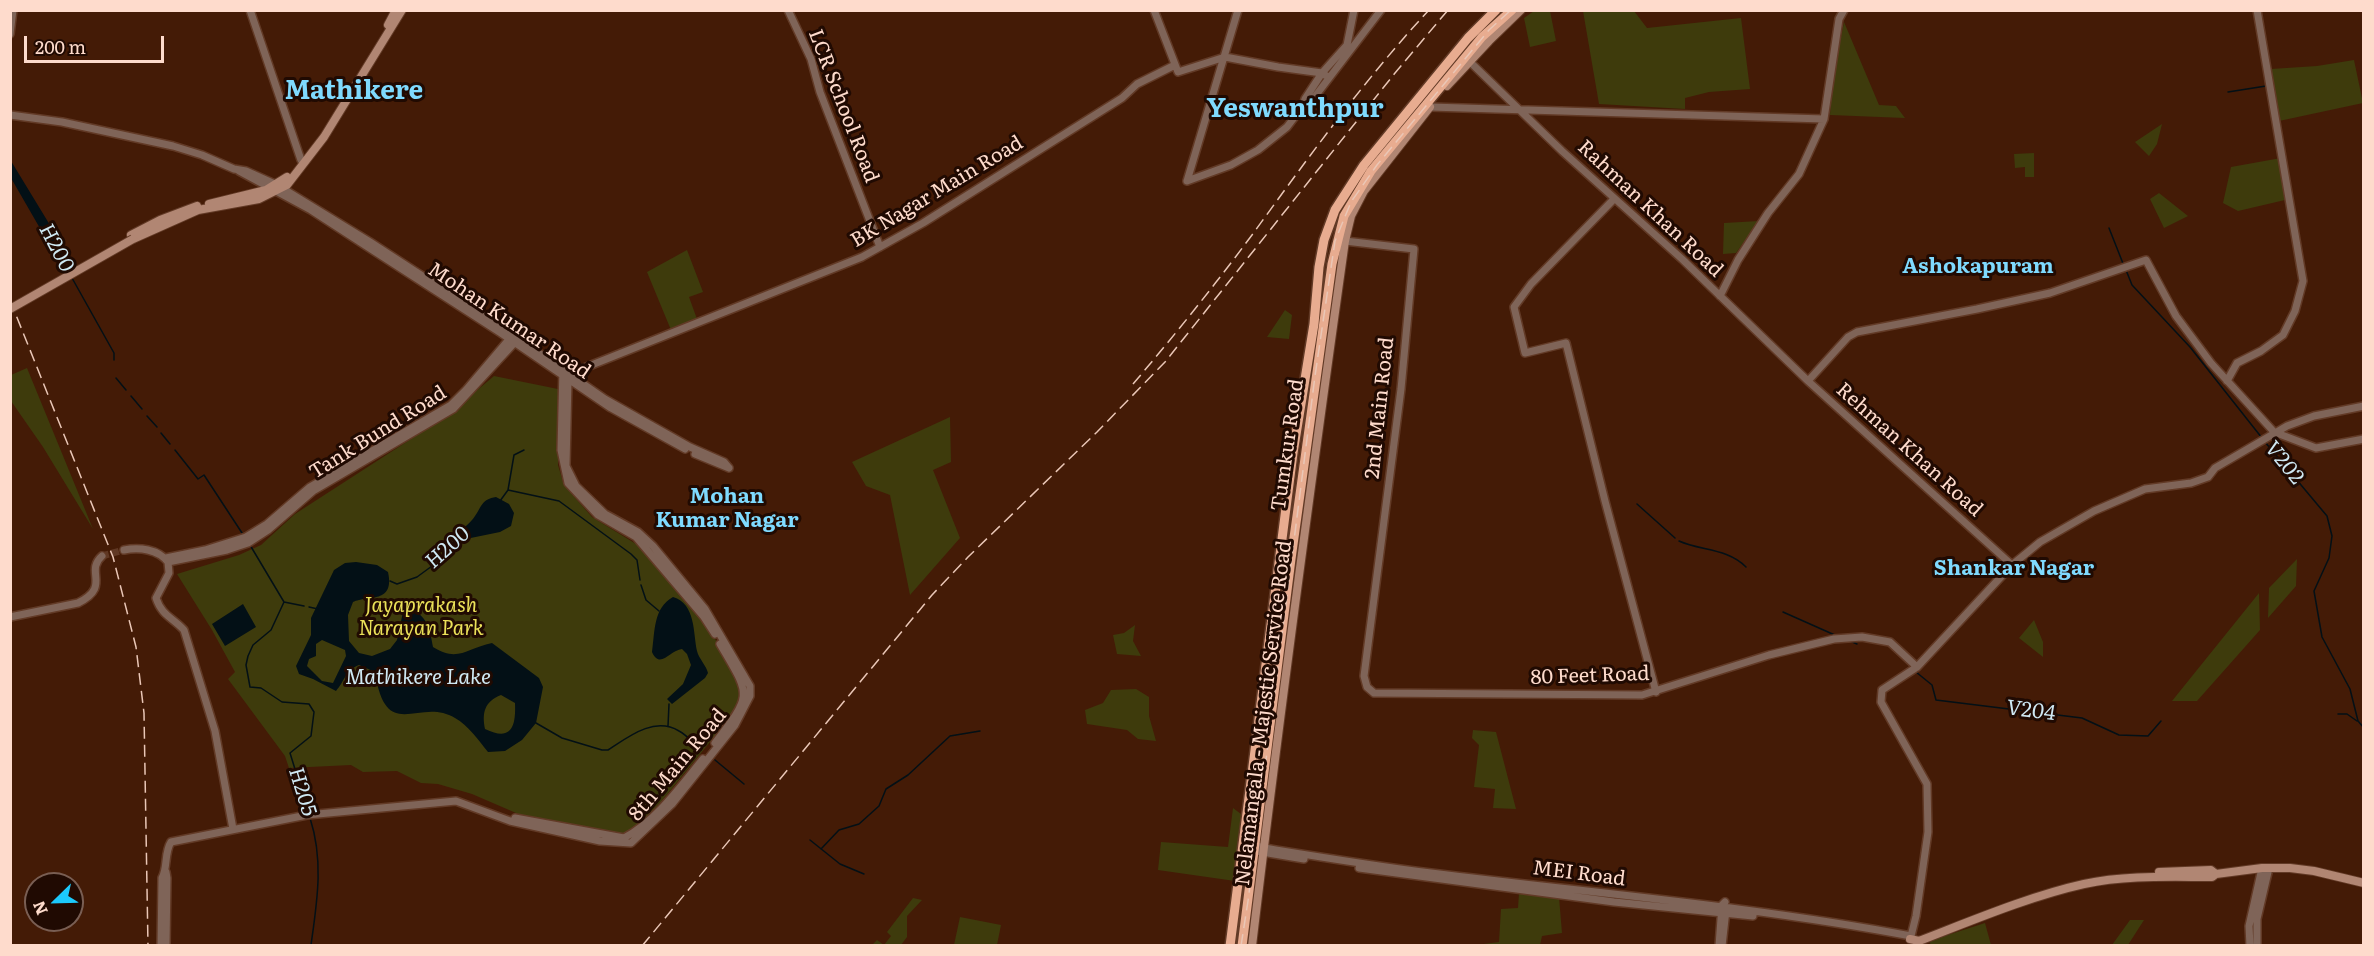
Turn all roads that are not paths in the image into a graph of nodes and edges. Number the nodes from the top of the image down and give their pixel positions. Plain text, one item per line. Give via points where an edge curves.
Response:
1 (13, 10) edge
2 (250, 10) edge
3 (396, 10) edge
4 (402, 10) edge
5 (788, 10) edge
6 (1154, 10) edge
7 (1238, 10) edge
8 (1381, 10) edge
9 (1496, 10) edge
10 (1512, 10) edge
11 (1521, 10) edge
12 (1844, 10) edge
13 (2260, 10) edge
14 (1354, 12) edge
15 (10, 34) edge
16 (1353, 39) junction
17 (1225, 57) junction
18 (1468, 59) junction
19 (1177, 68) junction
20 (1325, 75) junction
21 (1430, 107) junction
22 (1520, 111) junction
23 (10, 115) edge
24 (1824, 119) junction
25 (301, 160) junction
26 (277, 188) junction
27 (1614, 199) junction
28 (1348, 214) junction
29 (132, 237) junction
30 (1345, 241) junction
31 (880, 247) junction
32 (1720, 296) junction
33 (10, 303) edge
34 (10, 309) edge
35 (501, 333) junction
36 (514, 339) junction
37 (503, 347) junction
38 (565, 374) junction
39 (1808, 381) junction
40 (2227, 381) junction
41 (2364, 406) edge
42 (2274, 432) junction
43 (2364, 439) edge
44 (729, 468) dead end
45 (247, 540) junction
46 (124, 550) tunnel mouth
47 (102, 556) dead end
48 (167, 560) junction
49 (2012, 565) junction
50 (1377, 570) joint
51 (10, 617) edge
52 (1914, 669) junction
53 (1656, 692) junction
54 (233, 829) junction
55 (1244, 845) junction
56 (1259, 850) junction
57 (2266, 868) junction
58 (2364, 883) edge
59 (1724, 910) junction
60 (164, 933) junction
61 (1910, 940) edge
62 (160, 945) edge
63 (166, 945) edge
64 (1230, 945) edge
65 (1242, 945) edge
66 (1252, 945) edge
67 (1720, 945) edge
68 (2250, 945) edge
69 (2257, 945) edge

1 - 15 street
2 - 25 street
3 - 25 main road via 328,123
4 - 26 main road via 324,137 289,182
5 - 31 street, LCR School Road via 811,59
6 - 19 street
7 - 17 street
8 - 16 street
9 - 55 highway, Tumkur Road via 1468,38 1364,165 1335,210 1324,240
10 - 18 highway, Tumkur Road via 1482,37
11 - 18 main road, Nelamangala - Majestic Service Road
12 - 24 street via 1839,19
13 - 40 street via 2260,32 2303,281 2283,335 2237,363
14 - 16 street
16 - 20 street
16 - 20 street via 1350,50
17 - 19 street, BK Nagar Main Road
17 - 20 street
17 - 20 street via 1187,181 1258,150 1310,103
18 - 21 main road, Nelamangala - Majestic Service Road
18 - 22 street, Rahman Khan Road
18 - 28 highway, Tumkur Road via 1371,171
19 - 31 street, BK Nagar Main Road via 1137,84 1106,109
21 - 22 street
21 - 28 main road, Nelamangala - Majestic Service Road
22 - 24 street
22 - 27 street, Rahman Khan Road
23 - 26 street via 136,137 202,155
24 - 32 street via 1799,174 1768,213
25 - 26 main road
26 - 29 main road via 194,206
26 - 35 street, Mohan Kumar Road
26 - 36 street via 320,210
27 - 32 street, Rahman Khan Road
27 - 53 street via 1531,284 1514,307 1525,353 1566,343
28 - 30 main road, Nelamangala - Majestic Service Road
28 - 56 highway, Tumkur Road via 1334,248
29 - 33 main road
29 - 34 main road, bridge
30 - 50 street, 2nd Main Road via 1414,249
30 - 56 main road, Nelamangala - Majestic Service Road
31 - 38 street, BK Nagar Main Road via 824,273
32 - 39 street, Rahman Khan Road
35 - 36 street, Mohan Kumar Road
35 - 37 street
36 - 37 street
36 - 38 street, Mohan Kumar Road
36 - 45 street, Tank Bund Road via 453,409 313,492 268,530
37 - 45 street via 451,405 310,487
38 - 44 street, Mohan Kumar Road via 654,433
38 - 54 street, 8th Main Road via 566,466 576,486 605,514 638,532 705,609 751,690 743,714 672,804 631,843 597,840 510,821 456,801 310,814
39 - 40 street via 1857,332 2050,293 2146,260 2176,316
39 - 49 street, Rehman Khan Road
40 - 42 street
41 - 42 street via 2308,417
42 - 43 street via 2316,448
42 - 49 street via 2215,468 2208,477 2145,489 2094,511 2040,542
45 - 48 street, Tank Bund Road via 201,557
46 - 48 street via 144,549
47 - 51 street via 96,564 96,587 88,597 78,603
48 - 54 street via 169,573 156,598 160,610 176,621 187,639 215,731
49 - 52 street
50 - 53 street, 80 Feet Road via 1364,676 1374,693
52 - 53 street, 80 Feet Road via 1890,642 1862,637 1834,639 1726,667
52 - 61 street via 1882,690 1881,702 1927,784 1928,832
54 - 60 street, 8th Main Road via 171,842 168,846 162,878
55 - 56 street, MEI Road
55 - 64 highway, Tumkur Road
56 - 59 street, MEI Road via 1583,898
56 - 65 highway, Tumkur Road
56 - 66 main road, Nelamangala - Majestic Service Road
57 - 58 main road via 2314,871
57 - 61 main road via 2212,877 2138,878 2085,884
57 - 68 street via 2254,897 2248,926
57 - 69 street via 2257,919
59 - 61 street, MEI Road
59 - 67 street
60 - 62 street
60 - 63 street

